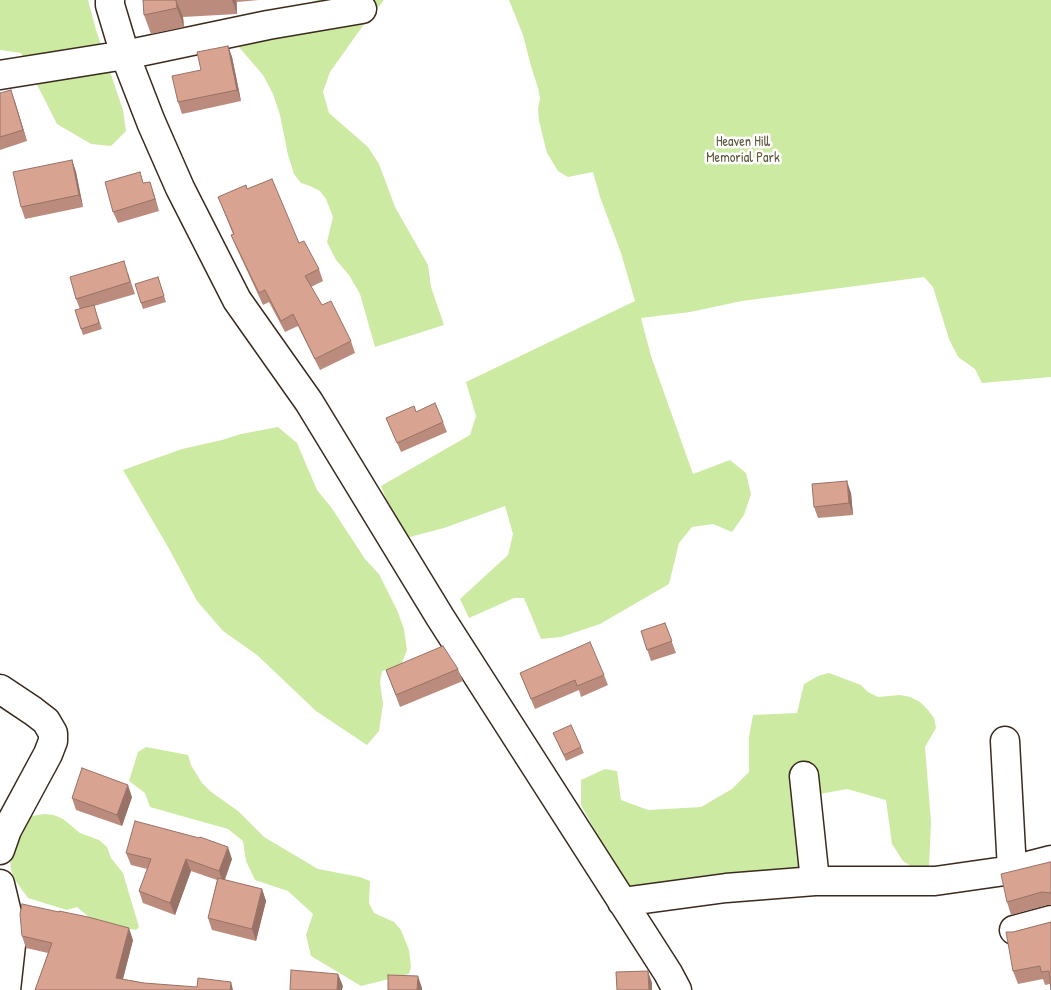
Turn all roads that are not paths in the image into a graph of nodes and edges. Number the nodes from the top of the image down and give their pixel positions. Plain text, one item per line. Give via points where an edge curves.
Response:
1 (110, 0) edge
2 (362, 9) dead end
3 (125, 55) junction
4 (0, 75) edge
5 (0, 689) edge
6 (1005, 740) dead end
7 (804, 776) dead end
8 (0, 850) edge
9 (1051, 860) edge
10 (1012, 870) junction
11 (815, 881) junction
12 (0, 884) edge
13 (622, 902) junction
14 (1051, 920) edge
15 (1014, 930) edge
16 (6, 990) edge
17 (677, 990) edge

1 - 3 street
2 - 3 street
3 - 4 street
3 - 13 street via 180,188 237,300 308,402
5 - 8 street via 46,721 53,733 48,754 7,830
6 - 10 street
7 - 11 street
9 - 10 street
10 - 11 street via 935,881
11 - 13 street via 726,888
12 - 16 street via 11,945
13 - 17 street
14 - 15 street

